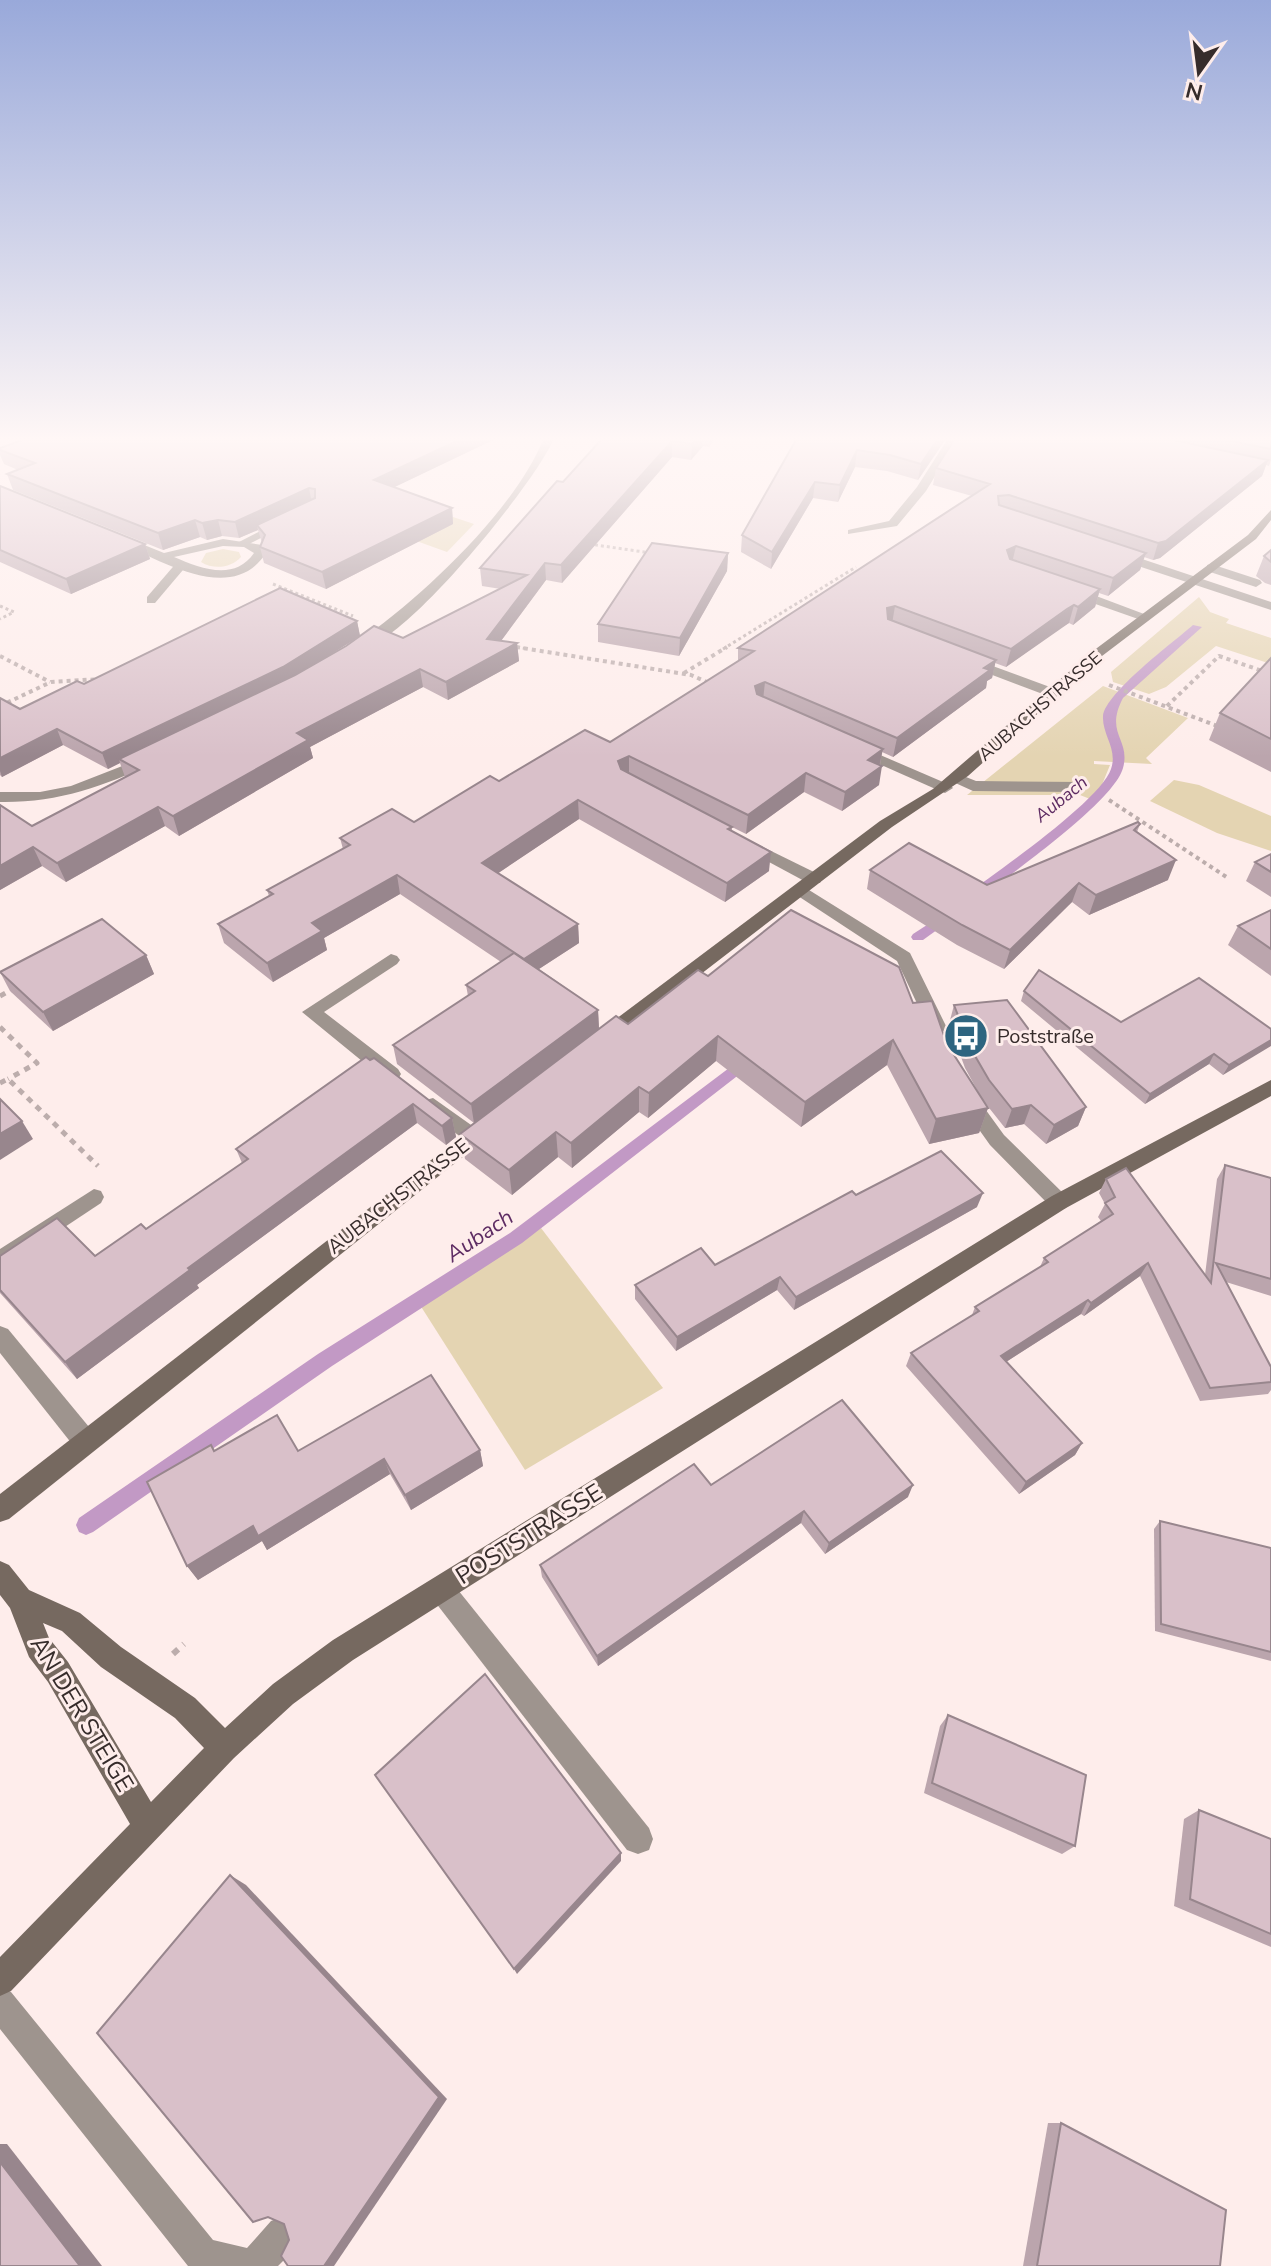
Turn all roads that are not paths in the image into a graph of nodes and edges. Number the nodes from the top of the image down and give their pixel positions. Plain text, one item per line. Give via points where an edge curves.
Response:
1 (135, 546) edge
2 (202, 546) edge
3 (253, 546) edge
4 (469, 546) edge
5 (1240, 546) edge
6 (1103, 550) edge
7 (163, 557) junction
8 (182, 564) junction
9 (1211, 568) junction
10 (1195, 580) junction
11 (1256, 583) dead end
12 (1056, 586) edge
13 (151, 600) dead end
14 (1271, 606) edge
15 (1146, 617) junction
16 (353, 652) edge
17 (964, 659) edge
18 (1053, 693) junction
19 (838, 741) edge
20 (165, 751) edge
21 (951, 783) junction
22 (1081, 787) dead end
23 (0, 797) edge
24 (733, 837) edge
25 (808, 884) junction
26 (391, 960) dead end
27 (944, 1046) edge
28 (587, 1051) edge
29 (957, 1080) edge
30 (1271, 1087) edge
31 (499, 1118) edge
32 (474, 1137) junction
33 (94, 1197) road end
34 (1059, 1202) junction
35 (0, 1261) edge
36 (0, 1336) edge
37 (85, 1441) junction
38 (0, 1510) edge
39 (0, 1574) edge
40 (441, 1589) junction
41 (20, 1599) junction
42 (224, 1748) junction
43 (149, 1827) junction
44 (638, 1839) dead end
45 (0, 1980) edge
46 (0, 2003) edge
47 (284, 2234) edge
48 (252, 2266) edge

1 - 7 street
2 - 7 street
3 - 8 street via 260,553 256,561 230,574
4 - 16 street via 416,604
5 - 9 main road, AUBACHSTRASSE
6 - 10 street
7 - 8 street
8 - 13 street
9 - 10 main road, AUBACHSTRASSE
9 - 11 street
10 - 14 street
10 - 15 main road, AUBACHSTRASSE
12 - 15 street
15 - 18 main road, AUBACHSTRASSE
17 - 18 street
18 - 21 main road, AUBACHSTRASSE
19 - 21 street
20 - 23 street via 66,794
21 - 22 street
21 - 25 main road, AUBACHSTRASSE via 886,824
24 - 25 street
25 - 27 street via 904,957
25 - 28 main road, AUBACHSTRASSE
26 - 32 street via 311,1012
29 - 34 street via 997,1140
30 - 34 main road, POSTSTRASSE
31 - 32 main road, AUBACHSTRASSE
32 - 37 main road, AUBACHSTRASSE
33 - 35 street
34 - 40 main road, POSTSTRASSE
36 - 37 street
37 - 38 main road, AUBACHSTRASSE
39 - 41 main road, AN DER STEIGE
40 - 42 main road, POSTSTRASSE via 343,1650 283,1694
40 - 44 street
41 - 42 main road, AN DER STEIGE via 71,1622 185,1708
41 - 43 main road, AN DER STEIGE via 39,1647
42 - 43 main road, POSTSTRASSE
43 - 45 main road, POSTSTRASSE
46 - 48 street via 203,2256
47 - 48 street

